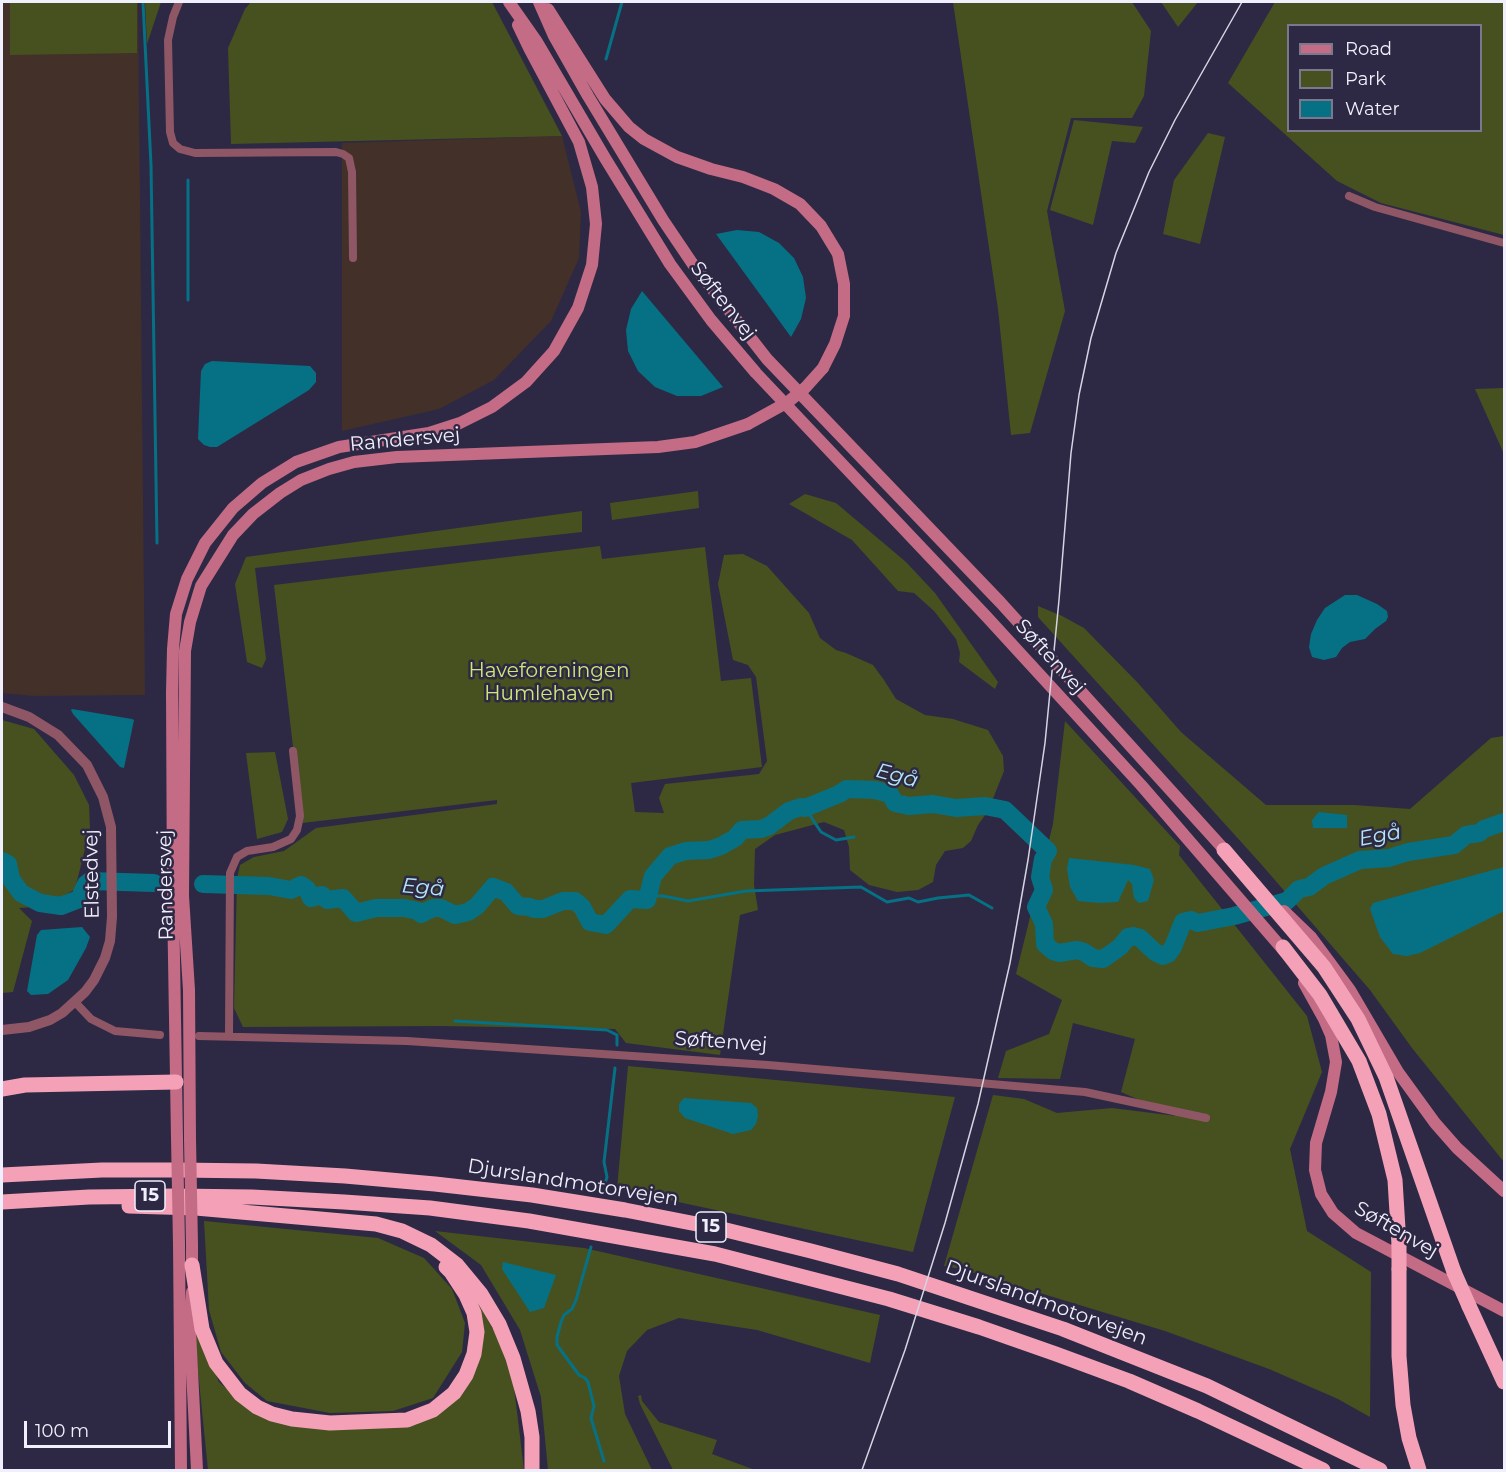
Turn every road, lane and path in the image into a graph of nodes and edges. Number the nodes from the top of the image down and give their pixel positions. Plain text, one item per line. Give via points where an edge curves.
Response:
1 (179, 2) edge
2 (509, 2) edge
3 (541, 2) edge
4 (1349, 196) dead end
5 (1504, 243) edge
6 (353, 258) dead end
7 (2, 707) edge
8 (293, 751) dead end
9 (1224, 850) joint
10 (1305, 938) junction
11 (1283, 947) junction
12 (75, 1002) junction
13 (2, 1030) edge
14 (160, 1035) dead end
15 (199, 1036) dead end
16 (230, 1036) junction
17 (183, 1082) junction
18 (2, 1089) edge
19 (1206, 1118) dead end
20 (2, 1175) edge
21 (1504, 1191) edge
22 (2, 1203) edge
23 (350, 1221) junction
24 (192, 1265) junction
25 (1504, 1311) edge
26 (1504, 1382) edge
27 (181, 1470) edge
28 (197, 1470) edge
29 (532, 1470) edge
30 (1323, 1470) edge
31 (1380, 1470) edge
32 (1419, 1470) edge

1 - 6 street via 168,40 173,143 195,153 343,154 349,158 352,172
2 - 11 main road, Søftenvej via 670,264 711,320 756,373 994,624
2 - 17 main road, Randersvej via 528,48 579,142 592,188 596,224 592,265 578,308 554,351 526,382 492,407 429,433 339,447 296,462 262,483 233,508 205,543 187,579 176,614 172,649 172,899
3 - 9 main road, Søftenvej via 554,36 663,220 760,350 1000,602
3 - 17 main road, Randersvej, bridge via 605,99 629,127 677,157 774,189 800,204 821,226 838,254 844,284 844,316 835,344 823,368 788,402 748,424 695,442 354,462 301,480 253,514 233,535 201,586 185,651 183,896 189,990
4 - 5 street via 1374,207
7 - 12 street, Elstedvej via 29,717 58,735 87,765 103,797 111,828 108,949 94,980
8 - 16 street via 300,816 297,830 291,839 237,857 230,873
9 - 10 highway
10 - 21 main road via 1350,990 1398,1072 1435,1123
10 - 26 highway, bridge via 1373,1047 1454,1272
11 - 25 main road, Søftenvej via 1324,1019 1335,1048 1335,1077 1316,1143 1315,1170 1321,1194 1333,1213 1356,1233
11 - 32 highway, bridge via 1320,995 1359,1061 1379,1114 1395,1180 1403,1405
12 - 13 street, Elstedvej via 50,1020
12 - 14 street via 91,1019 115,1031
15 - 16 street, Søftenvej
16 - 19 street, Søftenvej via 418,1042 768,1065 1085,1092
17 - 18 highway
17 - 24 main road, Randersvej, bridge via 190,1139
17 - 27 main road, Randersvej, bridge via 177,1138
20 - 31 highway, Djurslandmotorvejen / 15 via 177,1170 345,1176 532,1195 722,1229 898,1274 1063,1329 1207,1386
22 - 23 highway via 196,1208
22 - 30 highway, 15 via 177,1196 430,1208 716,1254 889,1299 1056,1354 1129,1381
23 - 24 highway via 400,1237 428,1253 452,1272 474,1313 477,1332 466,1376 454,1393 433,1410 407,1420 330,1423 292,1419 257,1407 240,1394 216,1363 202,1329
23 - 29 highway via 402,1231 431,1245 457,1265 481,1294 499,1324 521,1386 531,1428
24 - 28 main road, Randersvej via 190,1332

